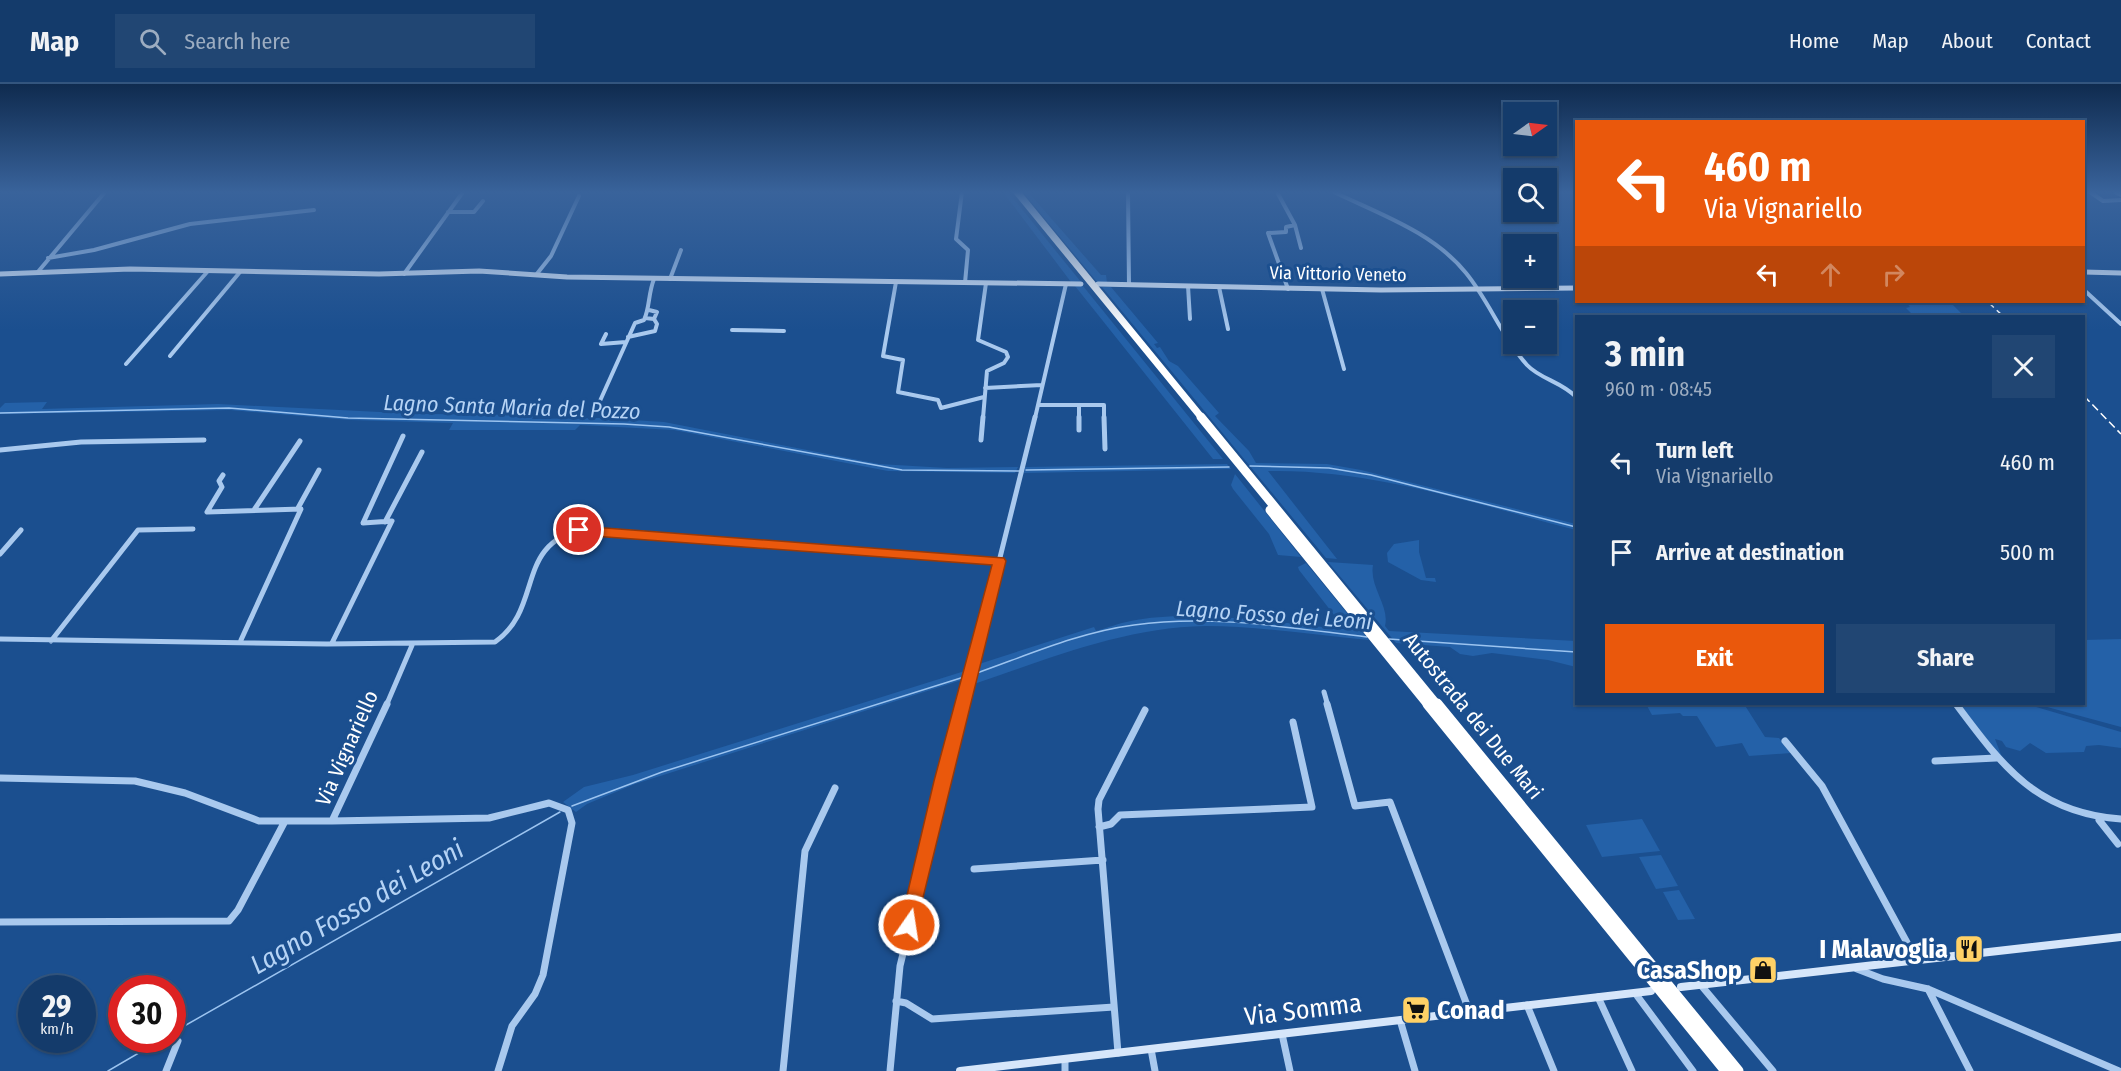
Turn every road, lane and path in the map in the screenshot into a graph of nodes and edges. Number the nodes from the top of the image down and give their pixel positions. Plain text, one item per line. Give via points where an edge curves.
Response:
1 (65, 238) edge
2 (138, 238) edge
3 (430, 238) edge
4 (559, 238) edge
5 (956, 238) edge
6 (1049, 238) edge
7 (1054, 238) edge
8 (1128, 238) edge
9 (1270, 238) edge
10 (1298, 238) edge
11 (1423, 238) edge
12 (1301, 248) dead end
13 (681, 250) dead end
14 (48, 258) junction
15 (208, 271) junction
16 (240, 272) junction
17 (2085, 272) edge
18 (38, 273) junction
19 (2121, 273) edge
20 (0, 274) edge
21 (404, 274) junction
22 (536, 275) junction
23 (654, 279) junction
24 (670, 279) junction
25 (896, 282) junction
26 (964, 283) junction
27 (986, 283) junction
28 (1066, 284) junction
29 (1081, 284) dead end
30 (1098, 284) dead end
31 (1129, 285) junction
32 (1188, 286) junction
33 (1219, 287) junction
34 (1575, 288) edge
35 (1288, 289) junction
36 (1322, 289) junction
37 (1476, 289) junction
38 (2085, 291) edge
39 (649, 310) junction
40 (645, 318) junction
41 (654, 319) junction
42 (1190, 319) dead end
43 (2121, 324) edge
44 (1228, 329) dead end
45 (732, 330) dead end
46 (784, 331) dead end
47 (606, 334) dead end
48 (628, 337) junction
49 (626, 342) junction
50 (170, 356) dead end
51 (126, 364) dead end
52 (1344, 369) dead end
53 (1042, 386) junction
54 (985, 388) junction
55 (984, 397) junction
56 (1575, 397) edge
57 (1038, 405) junction
58 (1079, 406) junction
59 (595, 412) dead end
60 (1079, 430) dead end
61 (403, 436) dead end
62 (204, 440) dead end
63 (981, 440) dead end
64 (300, 441) dead end
65 (1105, 449) dead end
66 (3, 450) edge
67 (422, 452) dead end
68 (0, 455) edge
69 (319, 470) dead end
70 (223, 475) dead end
71 (298, 508) junction
72 (254, 510) junction
73 (385, 522) junction
74 (193, 529) dead end
75 (21, 530) dead end
76 (0, 554) edge
77 (999, 561) junction
78 (1362, 618) junction
79 (0, 639) edge
80 (51, 640) junction
81 (241, 640) junction
82 (413, 643) junction
83 (332, 644) junction
84 (1324, 692) dead end
85 (1957, 705) edge
86 (1145, 710) dead end
87 (1293, 722) dead end
88 (1785, 741) dead end
89 (1996, 758) junction
90 (1935, 761) dead end
91 (0, 778) edge
92 (835, 788) dead end
93 (2121, 819) edge
94 (2099, 820) junction
95 (332, 821) junction
96 (284, 823) junction
97 (1099, 826) junction
98 (2118, 844) dead end
99 (1103, 860) junction
100 (974, 869) dead end
101 (0, 922) edge
102 (2121, 936) edge
103 (1917, 961) junction
104 (1857, 969) junction
105 (1701, 984) junction
106 (1681, 987) dead end
107 (1928, 989) junction
108 (1651, 991) dead end
109 (1635, 993) junction
110 (1598, 997) junction
111 (896, 1001) junction
112 (1678, 1003) junction
113 (1527, 1005) junction
114 (1114, 1006) junction
115 (1470, 1013) junction
116 (1400, 1020) junction
117 (1282, 1034) junction
118 (1151, 1049) junction
119 (173, 1053) edge
120 (1118, 1053) junction
121 (1065, 1059) junction
122 (166, 1071) edge
123 (498, 1071) edge
124 (783, 1071) edge
125 (890, 1071) edge
126 (960, 1071) edge
127 (1065, 1071) edge
128 (1155, 1071) edge
129 (1290, 1071) edge
130 (1415, 1071) edge
131 (1554, 1071) edge
132 (1632, 1071) edge
133 (1693, 1071) edge
134 (1726, 1071) edge
135 (1738, 1071) edge
136 (1773, 1071) edge
137 (1970, 1071) edge
138 (2119, 1071) edge

1 - 14 street
2 - 14 street
3 - 21 street
4 - 22 street
5 - 26 street via 968,250
6 - 78 highway, Autostrada dei Due Mari
7 - 78 highway, Autostrada dei Due Mari
8 - 31 street
9 - 35 street
10 - 12 street
11 - 37 street via 1458,263
13 - 24 street
14 - 18 street
15 - 16 street
15 - 18 street
15 - 51 street
16 - 21 street
16 - 50 street
17 - 19 street
18 - 20 street
21 - 22 street via 480,271
22 - 23 street
23 - 24 street
23 - 39 street via 648,295
24 - 25 street
25 - 26 street
25 - 55 street via 883,356 903,360 898,392 938,400 941,408
26 - 27 street
27 - 28 street
27 - 54 street via 978,340 1006,352 1008,357 1004,363 988,369
28 - 29 street
28 - 53 street
30 - 31 street, Via Vittorio Veneto
31 - 32 street, Via Vittorio Veneto
32 - 33 street, Via Vittorio Veneto
32 - 42 street
33 - 35 street, Via Vittorio Veneto
33 - 44 street
34 - 37 street, Via Vittorio Veneto
35 - 36 street, Via Vittorio Veneto
36 - 37 street, Via Vittorio Veneto
36 - 52 street
37 - 56 street via 1529,366 1569,389
38 - 43 street
39 - 40 street
39 - 41 street via 657,312
40 - 41 street
40 - 48 street via 634,323
41 - 48 street via 655,331
45 - 46 street
47 - 49 street via 601,344
48 - 49 street
49 - 59 street
53 - 54 street
53 - 57 street
54 - 55 street
55 - 63 street
57 - 58 street
57 - 77 street
58 - 60 street
58 - 65 street via 1104,405
61 - 73 street via 363,523
62 - 66 street via 90,441
64 - 72 street
66 - 68 street
67 - 73 street
69 - 71 street
70 - 72 street via 219,481 222,487 207,512
71 - 72 street
71 - 81 street via 294,527
73 - 83 street via 392,521
74 - 80 street via 138,530
75 - 76 street
77 - 82 street via 587,529 559,536 546,548 504,638 486,644
77 - 111 street via 942,781 900,966
78 - 112 highway, Autostrada dei Due Mari
79 - 80 street
80 - 81 street
81 - 83 street
82 - 83 street
82 - 95 street, Via Vignariello
84 - 115 street via 1354,806 1390,802
85 - 89 street
86 - 97 street via 1099,800
87 - 97 street via 1312,807 1120,815 1111,824
88 - 103 street via 1821,786
89 - 90 street
89 - 94 street via 2030,789 2074,813
91 - 96 street, Via Vignariello via 115,779 159,785 250,819
92 - 124 street via 805,851
93 - 94 street
94 - 98 street
95 - 96 street, Via Vignariello
95 - 123 street via 489,818 542,804 568,810 572,823 549,950 540,983 512,1026
96 - 101 street via 229,921
97 - 99 street
99 - 100 street
99 - 114 street
102 - 103 street
103 - 104 street
104 - 105 street
104 - 107 street
105 - 106 street
105 - 136 street
107 - 137 street
107 - 138 street
108 - 109 street, Via Somma
109 - 110 street, Via Somma
109 - 133 street
110 - 113 street, Via Somma
110 - 132 street
111 - 114 street via 932,1019
111 - 125 street
112 - 134 highway, Autostrada dei Due Mari
112 - 135 highway, Autostrada dei Due Mari
113 - 115 street, Via Somma
113 - 131 street
114 - 120 street
115 - 116 street, Via Somma
116 - 117 street, Via Somma
116 - 130 street
117 - 118 street, Via Somma
117 - 129 street
118 - 120 street, Via Somma
118 - 128 street
119 - 122 street
120 - 121 street, Via Somma
121 - 126 street, Via Somma
121 - 127 street

